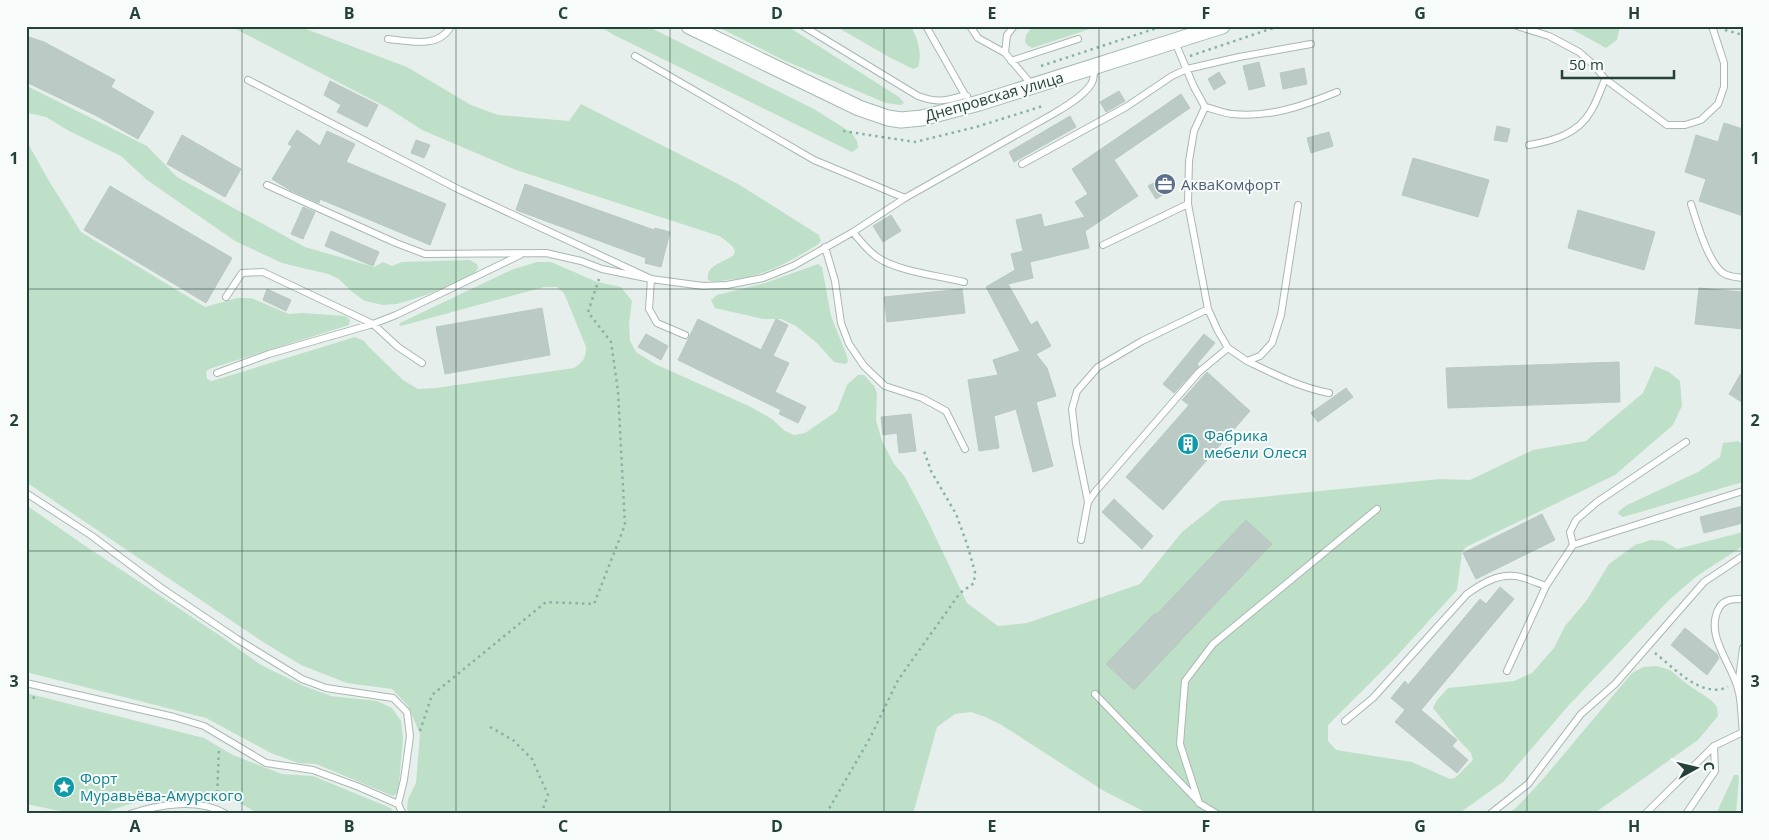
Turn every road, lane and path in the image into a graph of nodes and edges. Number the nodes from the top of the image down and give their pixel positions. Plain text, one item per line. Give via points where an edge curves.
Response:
1 (451, 26) edge
2 (689, 26) edge
3 (803, 26) edge
4 (926, 26) edge
5 (970, 26) edge
6 (1014, 26) edge
7 (1163, 26) edge
8 (1222, 26) edge
9 (1279, 26) edge
10 (1517, 26) edge
11 (1712, 26) edge
12 (1721, 28) dead end
13 (1743, 36) edge
14 (388, 39) dead end
15 (1078, 39) dead end
16 (1175, 42) junction
17 (1311, 44) dead end
18 (1006, 53) junction
19 (635, 56) dead end
20 (1182, 58) junction
21 (1012, 62) junction
22 (1094, 67) junction
23 (1187, 69) junction
24 (1021, 73) junction
25 (1605, 79) junction
26 (248, 80) dead end
27 (1033, 86) junction
28 (1337, 92) dead end
29 (965, 95) junction
30 (979, 103) junction
31 (1043, 106) dead end
32 (1206, 107) junction
33 (842, 131) dead end
34 (1529, 145) dead end
35 (1022, 164) dead end
36 (267, 185) dead end
37 (904, 198) junction
38 (1188, 204) junction
39 (1691, 204) dead end
40 (1298, 205) dead end
41 (853, 232) junction
42 (1103, 245) dead end
43 (825, 247) junction
44 (524, 254) junction
45 (602, 269) junction
46 (1743, 278) edge
47 (652, 279) junction
48 (964, 282) dead end
49 (226, 297) dead end
50 (1208, 309) junction
51 (373, 324) junction
52 (685, 335) dead end
53 (1228, 348) junction
54 (1246, 362) junction
55 (422, 363) dead end
56 (217, 373) dead end
57 (1329, 392) dead end
58 (1686, 442) dead end
59 (965, 449) dead end
60 (924, 450) dead end
61 (1743, 491) edge
62 (26, 493) edge
63 (1088, 502) junction
64 (1377, 509) dead end
65 (1081, 540) dead end
66 (1572, 545) junction
67 (1743, 556) edge
68 (1546, 586) junction
69 (1743, 599) edge
70 (1648, 648) junction
71 (1743, 648) edge
72 (1507, 671) dead end
73 (26, 683) edge
74 (1737, 686) junction
75 (1095, 694) dead end
76 (26, 697) edge
77 (44, 698) dead end
78 (1345, 721) dead end
79 (490, 728) dead end
80 (1743, 732) edge
81 (420, 733) dead end
82 (219, 738) dead end
83 (1714, 746) junction
84 (1200, 803) junction
85 (398, 804) junction
86 (216, 808) junction
87 (130, 814) edge
88 (226, 814) edge
89 (404, 814) edge
90 (541, 814) edge
91 (826, 814) edge
92 (1217, 814) edge
93 (1490, 814) edge
94 (1645, 814) edge
95 (1686, 814) edge

1 - 14 lane via 447,34 438,40
2 - 30 main road, Днепровская улица via 859,108 888,118 922,118
3 - 29 lane via 918,96 942,102
4 - 29 lane
5 - 18 lane via 978,38
6 - 18 lane via 1007,35
7 - 24 path
8 - 16 main road, Днепровская улица
9 - 20 path
10 - 25 lane via 1549,36 1579,52
11 - 25 lane via 1724,63 1724,87 1718,104 1701,120 1685,125 1667,125
12 - 13 path
15 - 21 lane
16 - 20 lane
16 - 22 main road, Днепровская улица
17 - 23 lane
18 - 21 lane
19 - 37 lane via 814,160
20 - 23 lane
21 - 24 lane
22 - 27 main road, Днепровская улица
22 - 37 lane via 1090,86 1067,106
23 - 32 lane
23 - 35 lane
24 - 27 lane
25 - 34 lane via 1591,112 1581,124 1551,141
26 - 47 lane via 460,190
27 - 30 main road, Днепровская улица
28 - 32 lane via 1308,104 1264,114 1230,114
29 - 30 lane
31 - 33 path via 916,142
32 - 38 lane via 1194,131 1189,161
36 - 44 lane via 425,254
37 - 41 lane
38 - 42 lane
38 - 50 lane
39 - 46 lane via 1712,258 1723,273
40 - 54 lane via 1278,325 1272,343 1260,356
41 - 43 lane
41 - 48 lane via 865,248 890,265
43 - 47 lane via 793,266 763,278 727,285 702,286
43 - 59 lane via 835,281 841,323 849,344 864,366 885,386 922,398 946,411
44 - 45 lane via 546,253
44 - 51 lane
45 - 47 lane
45 - 81 path via 588,312 611,342 618,391 625,525 594,604 546,602 432,695
47 - 52 lane via 648,309 657,323
49 - 51 lane via 242,273 263,272
50 - 53 lane
50 - 63 lane via 1098,367 1077,391 1072,409
51 - 55 lane
51 - 56 lane via 269,354
53 - 54 lane
53 - 63 lane via 1199,372
54 - 57 lane via 1290,382
58 - 66 lane via 1597,502 1576,520 1570,532
60 - 91 path via 931,471 956,514 975,572 974,583 960,593 898,680 870,738
61 - 66 lane
62 - 85 lane via 92,536 160,587 302,679 326,688 393,698 407,712 410,736
63 - 65 lane
64 - 84 lane via 1213,644 1185,681 1180,744
66 - 68 lane
67 - 70 lane via 1704,582
68 - 72 lane
68 - 78 lane via 1515,576 1482,583 1467,594 1373,698
69 - 74 lane via 1721,604 1714,623
70 - 74 path via 1703,689
70 - 93 lane via 1581,714 1528,784
71 - 74 lane
73 - 85 lane via 204,726 266,763 313,770
74 - 80 lane
75 - 84 lane
76 - 77 path
79 - 90 path via 513,740 532,759 548,794
80 - 83 lane
82 - 86 path
83 - 94 lane
83 - 95 lane via 1715,771
84 - 92 lane
85 - 89 lane
86 - 87 lane via 195,804 158,806
86 - 88 lane

